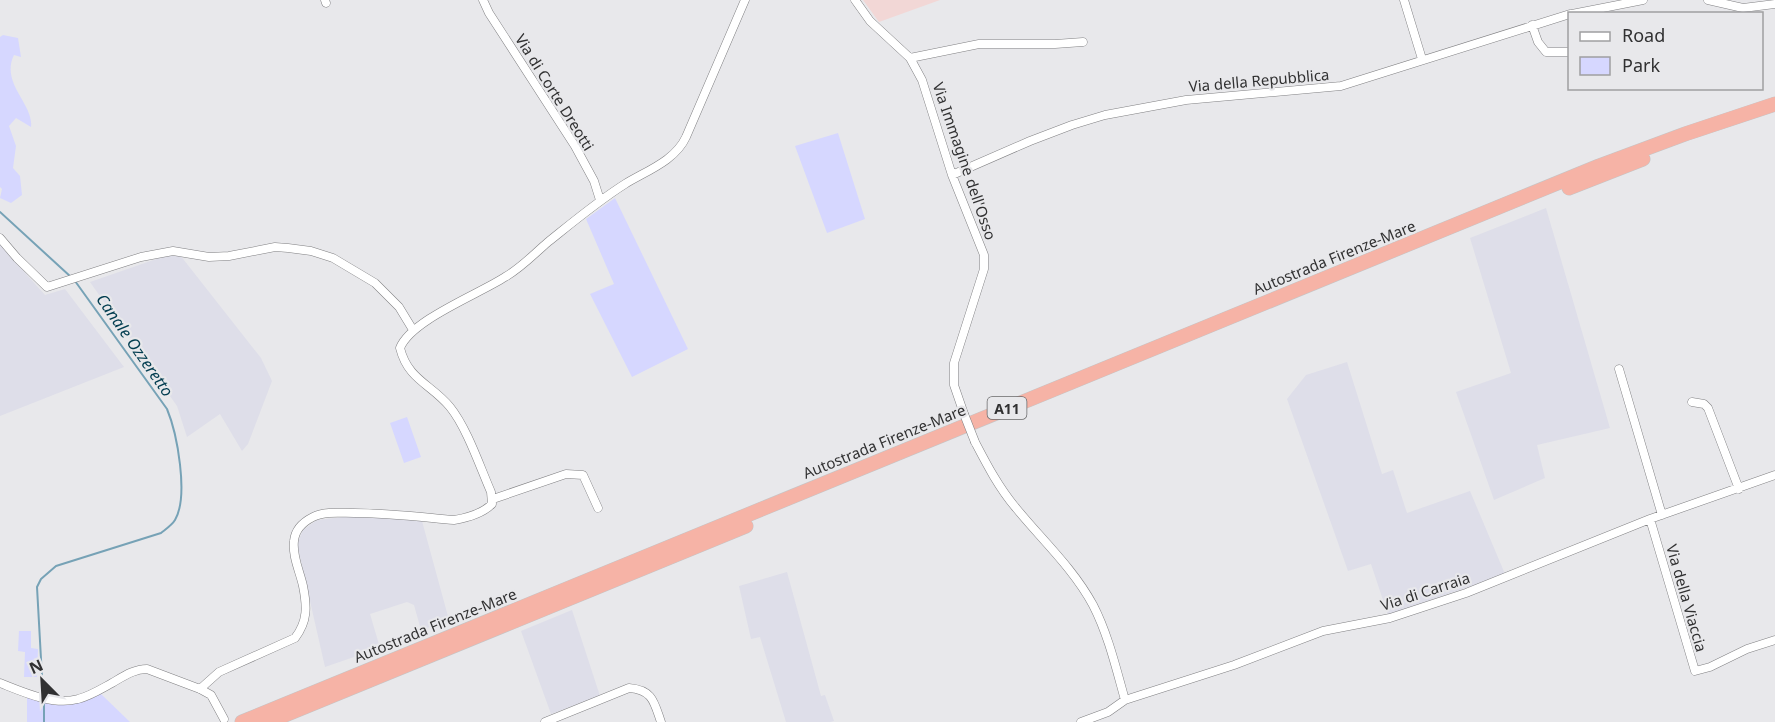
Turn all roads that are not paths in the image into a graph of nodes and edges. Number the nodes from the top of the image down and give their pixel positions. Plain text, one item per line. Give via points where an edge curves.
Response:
1 (483, 0) edge
2 (745, 0) edge
3 (855, 0) edge
4 (1404, 0) edge
5 (1643, 0) edge
6 (1708, 0) edge
7 (1775, 4) edge
8 (1580, 12) edge
9 (1568, 15) edge
10 (1532, 25) junction
11 (1083, 42) dead end
12 (1568, 52) edge
13 (910, 58) junction
14 (1422, 59) junction
15 (1775, 104) edge
16 (1775, 113) edge
17 (952, 175) junction
18 (600, 200) junction
19 (0, 238) edge
20 (413, 330) junction
21 (1619, 369) dead end
22 (1692, 402) dead end
23 (1775, 475) edge
24 (1739, 489) junction
25 (493, 499) junction
26 (598, 508) dead end
27 (1662, 515) junction
28 (1650, 519) junction
29 (1775, 640) edge
30 (0, 683) edge
31 (200, 689) junction
32 (1125, 700) junction
33 (224, 719) dead end
34 (242, 722) edge
35 (268, 722) edge
36 (545, 722) edge
37 (661, 722) edge
38 (1081, 722) edge

1 - 18 street, Via di Corte Dreotti via 575,146
2 - 18 street via 679,150
3 - 13 street, Via Immagine dell'Osso via 870,21
4 - 14 street
5 - 8 street, Via della Repubblica
6 - 7 street via 1743,8
9 - 10 street, Via della Repubblica
10 - 12 street via 1546,52
10 - 14 street, Via della Repubblica
11 - 13 street via 999,42
13 - 17 street, Via Immagine dell'Osso via 922,80
14 - 17 street, Via della Repubblica via 1333,87 1186,100 1105,115 1072,124
15 - 34 highway, Autostrada Firenze-Mare / A11 via 1599,166
16 - 35 highway, Autostrada Firenze-Mare / A11 via 1586,182
17 - 32 street, Via Immagine dell'Osso, bridge via 984,255 984,269 954,363 954,385 975,442 992,474 1093,605
18 - 20 street via 507,277
19 - 20 street via 49,287 141,256 173,250 209,257 275,247 311,251 343,262 375,283 399,307
20 - 25 street via 402,341 402,358 412,375 442,399 458,419
21 - 27 street
22 - 24 street via 1708,408
23 - 24 street, Via di Carraia
24 - 27 street, Via di Carraia
25 - 26 street via 574,474 583,475
25 - 31 street via 488,507 454,520 389,513 333,513 306,521 294,542 306,601 302,629 295,638 219,672
27 - 28 street, Via di Carraia
28 - 29 street, Via della Viaccia via 1695,671
28 - 32 street, Via di Carraia via 1466,593 1390,618 1323,631
30 - 31 street via 63,701 78,699 138,669 147,669
31 - 33 street via 211,695
32 - 38 street, Via di Carraia
36 - 37 street via 629,688 649,694

